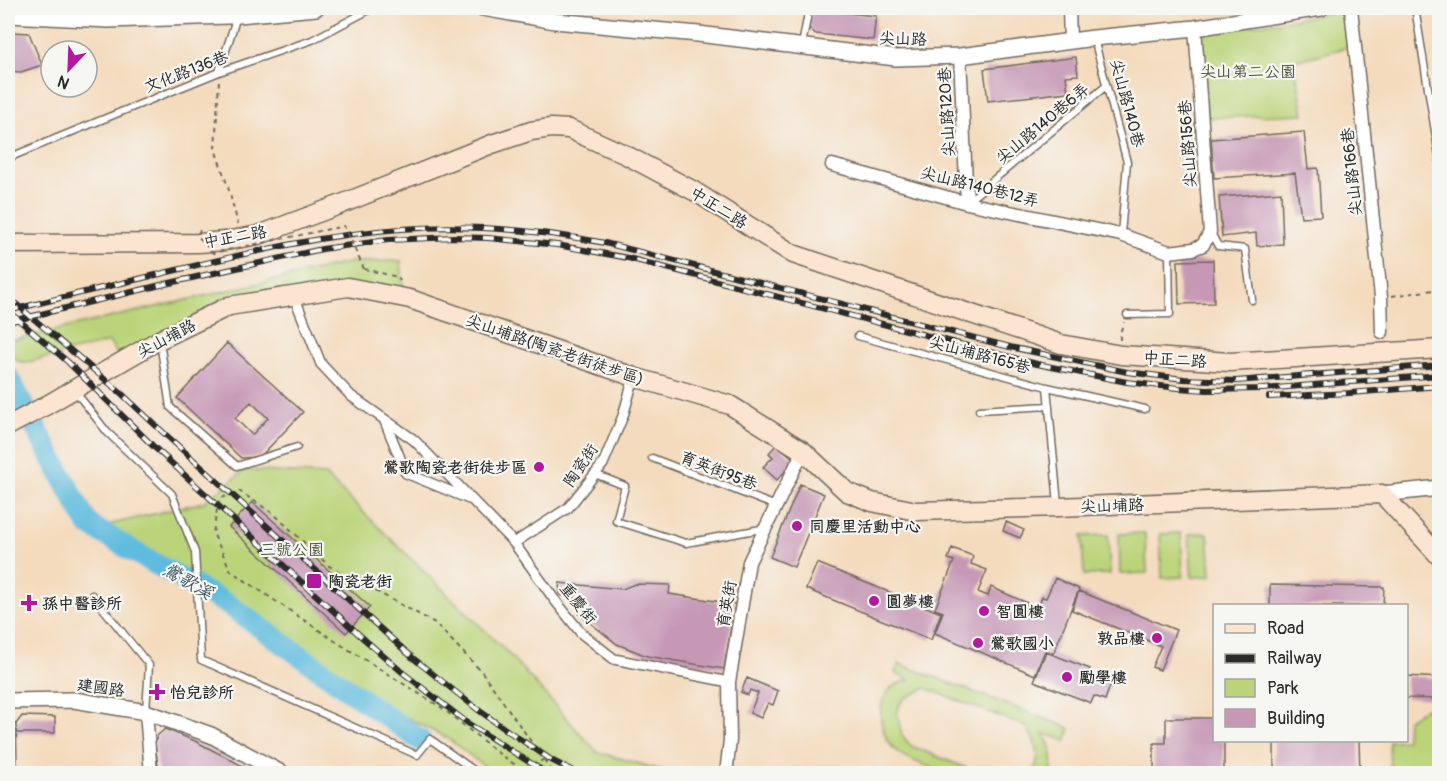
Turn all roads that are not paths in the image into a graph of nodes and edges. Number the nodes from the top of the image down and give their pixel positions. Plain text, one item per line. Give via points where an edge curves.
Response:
1 (316, 8) edge
2 (374, 8) edge
3 (483, 8) edge
4 (810, 8) edge
5 (1068, 8) edge
6 (1321, 8) edge
7 (1351, 8) edge
8 (1415, 8) edge
9 (8, 15) edge
10 (237, 15) junction
11 (1194, 28) junction
12 (1094, 38) junction
13 (1070, 42) junction
14 (802, 46) junction
15 (960, 56) junction
16 (219, 72) junction
17 (1106, 86) junction
18 (8, 158) edge
19 (1440, 162) edge
20 (832, 165) dead end
21 (967, 202) junction
22 (1210, 232) junction
23 (1121, 235) junction
24 (8, 244) edge
25 (1169, 252) junction
26 (294, 296) junction
27 (1252, 300) dead end
28 (1127, 315) dead end
29 (1382, 332) dead end
30 (858, 336) dead end
31 (159, 340) junction
32 (1440, 349) edge
33 (634, 377) junction
34 (1047, 387) junction
35 (74, 390) junction
36 (1049, 406) junction
37 (1145, 409) dead end
38 (979, 410) dead end
39 (384, 419) junction
40 (8, 426) edge
41 (297, 447) dead end
42 (803, 451) junction
43 (652, 458) dead end
44 (595, 474) junction
45 (1440, 488) edge
46 (1382, 494) junction
47 (472, 501) junction
48 (776, 506) junction
49 (1058, 507) junction
50 (766, 528) junction
51 (514, 543) junction
52 (1440, 557) edge
53 (92, 595) dead end
54 (729, 682) junction
55 (8, 701) edge
56 (146, 712) junction
57 (8, 728) edge
58 (9, 774) edge
59 (151, 774) edge
60 (283, 774) edge
61 (479, 774) edge
62 (726, 774) edge

1 - 10 street
2 - 16 lane, 文化路136巷 via 312,40
3 - 14 street, 尖山路 via 555,21
4 - 14 lane
5 - 13 street
6 - 11 street, 尖山路
7 - 29 street, 尖山路166巷
8 - 19 lane
9 - 10 street via 108,20 181,14
10 - 16 lane
11 - 12 street, 尖山路
11 - 22 street, 尖山路156巷
12 - 13 street, 尖山路
12 - 17 lane, 尖山路140巷
13 - 15 street, 尖山路
14 - 15 street, 尖山路 via 896,58
15 - 21 street, 尖山路120巷
16 - 18 lane, 文化路136巷
17 - 21 lane, 尖山路140巷6弄
17 - 23 lane, 尖山路140巷 via 1127,162
20 - 21 street, 尖山路140巷12弄
21 - 23 street, 尖山路140巷12弄
22 - 25 street via 1203,245
22 - 27 lane via 1218,246 1245,249
23 - 25 street
24 - 32 main road, 中正二路 via 198,243 259,235 492,144 531,131 560,128 616,150 694,191 793,254 1061,344 1121,355 1230,362
25 - 28 lane via 1170,314
26 - 31 main road, 尖山埔路 via 229,306
26 - 33 main road, 尖山埔路(陶瓷老街徒步區) via 348,287 399,296
26 - 39 street, 重慶街 via 321,364 351,396
30 - 34 lane, 尖山埔路165巷
31 - 35 main road, 尖山埔路
31 - 41 lane via 170,407 237,466
33 - 42 main road, 尖山埔路(陶瓷老街徒步區) via 730,405
33 - 44 street, 陶瓷街 via 623,416
34 - 36 lane, 尖山埔路165巷
34 - 37 lane
35 - 40 main road, 尖山埔路
35 - 61 lane via 107,432 172,494 195,552 201,660 417,755 430,739
36 - 38 lane
36 - 49 lane, 尖山埔路165巷
39 - 47 street, 重慶街 via 414,440
39 - 47 street, 重慶街 via 406,473
42 - 48 street, 育英街
42 - 49 main road, 尖山埔路 via 847,492 872,502 916,511
43 - 48 lane, 育英街95巷
44 - 50 lane via 625,486 615,521 686,543
44 - 51 street, 陶瓷街 via 568,508
45 - 46 street, 尖山埔路
46 - 49 main road, 尖山埔路
46 - 52 main road
47 - 51 street, 重慶街
48 - 50 street, 育英街
50 - 54 street, 育英街 via 749,562
51 - 54 street, 重慶街 via 581,633 614,659
53 - 56 lane via 149,665
54 - 62 street, 育英街
55 - 56 street, 建國路 via 74,700
56 - 59 street
56 - 60 street, 建國路 via 211,735
57 - 58 street

